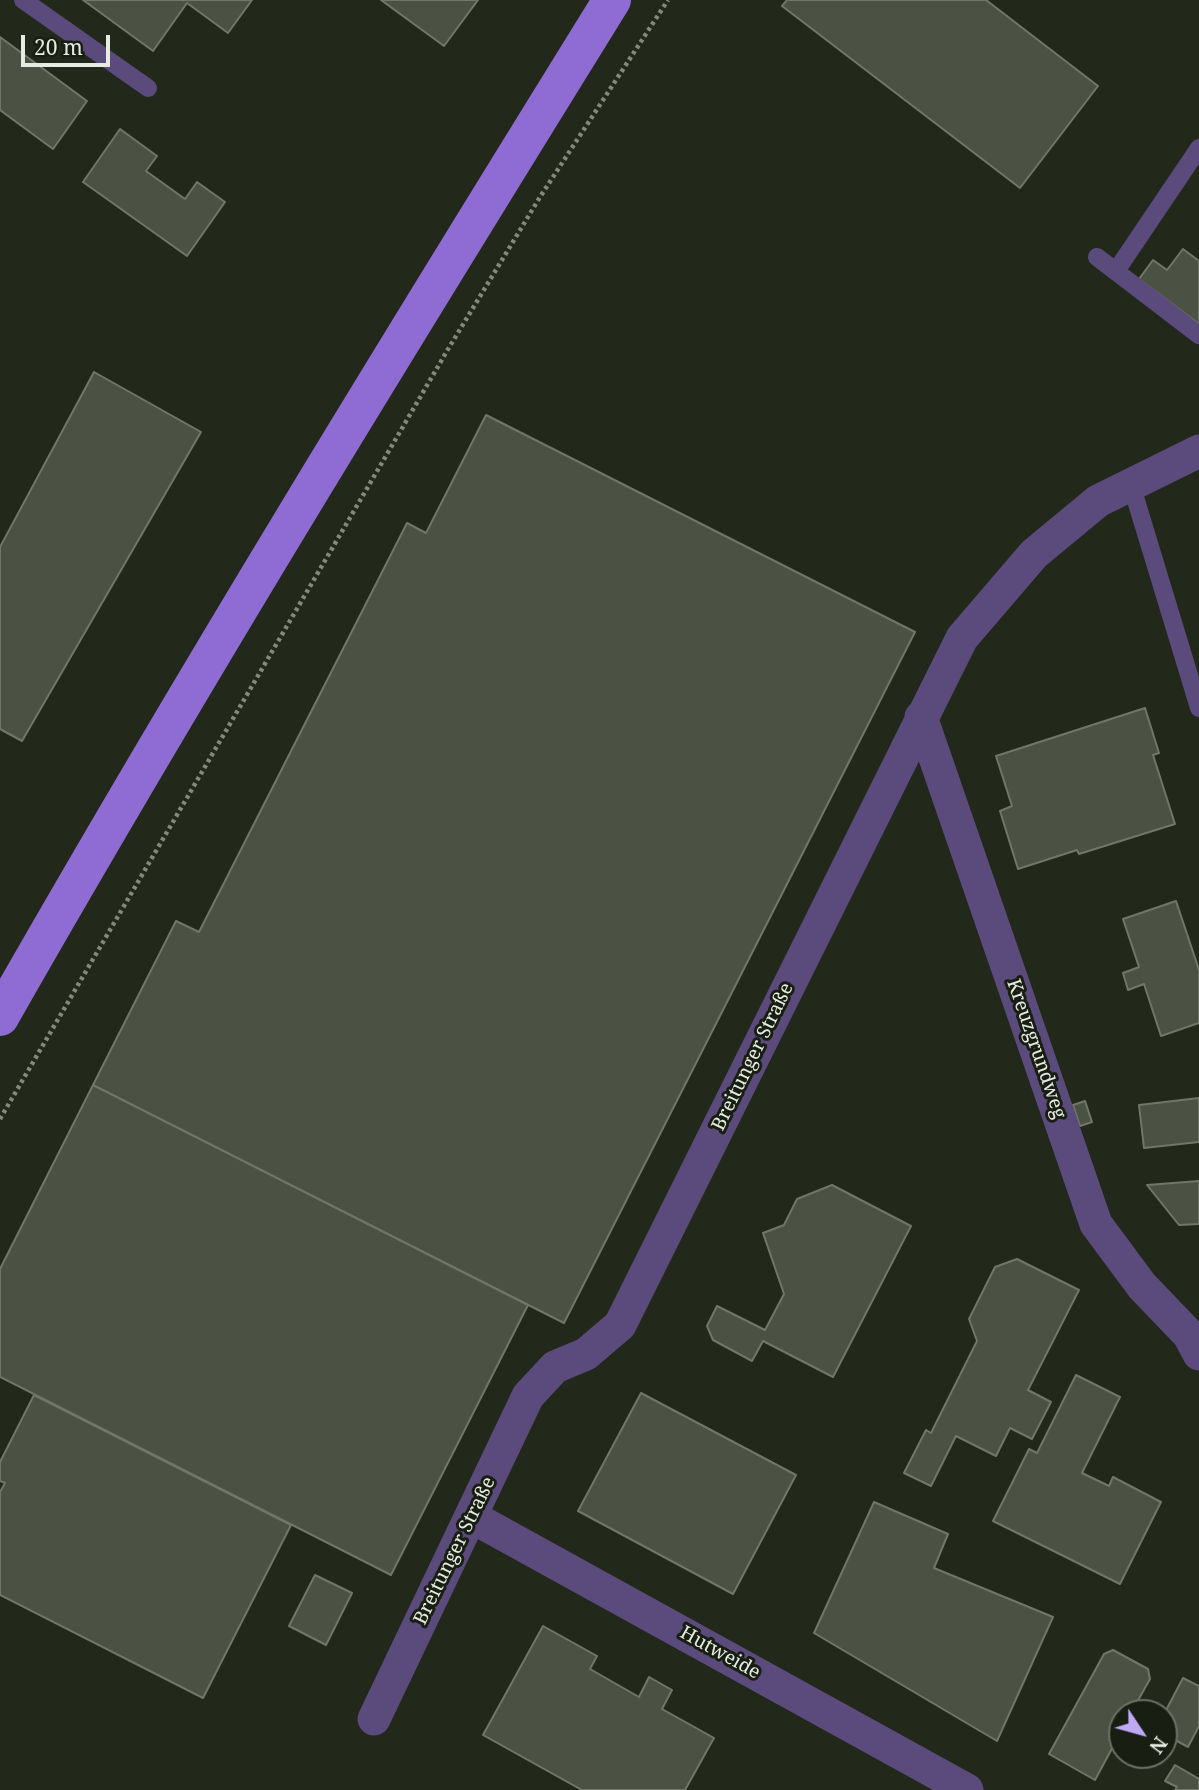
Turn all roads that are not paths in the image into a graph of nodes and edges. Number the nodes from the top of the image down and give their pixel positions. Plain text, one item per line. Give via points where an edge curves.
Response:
1 (23, 0) edge
2 (612, 0) edge
3 (148, 88) dead end
4 (1198, 152) edge
5 (1097, 257) dead end
6 (1116, 271) junction
7 (1199, 335) edge
8 (1199, 451) edge
9 (1132, 484) junction
10 (1199, 708) edge
11 (921, 717) junction
12 (0, 1017) edge
13 (1199, 1354) edge
14 (472, 1517) junction
15 (374, 1719) dead end
16 (967, 1790) edge

1 - 3 lane
2 - 12 main road via 328,460
4 - 6 lane
5 - 6 lane
6 - 7 lane
8 - 9 street, Breitunger Straße
9 - 10 lane
9 - 11 street, Breitunger Straße via 1098,501 1034,554 962,638
11 - 13 street, Kreuzgrundweg via 1096,1224 1142,1286 1189,1335
11 - 14 street, Breitunger Straße via 620,1325 586,1354 555,1367 528,1396
14 - 15 street, Breitunger Straße
14 - 16 street, Hutweide

